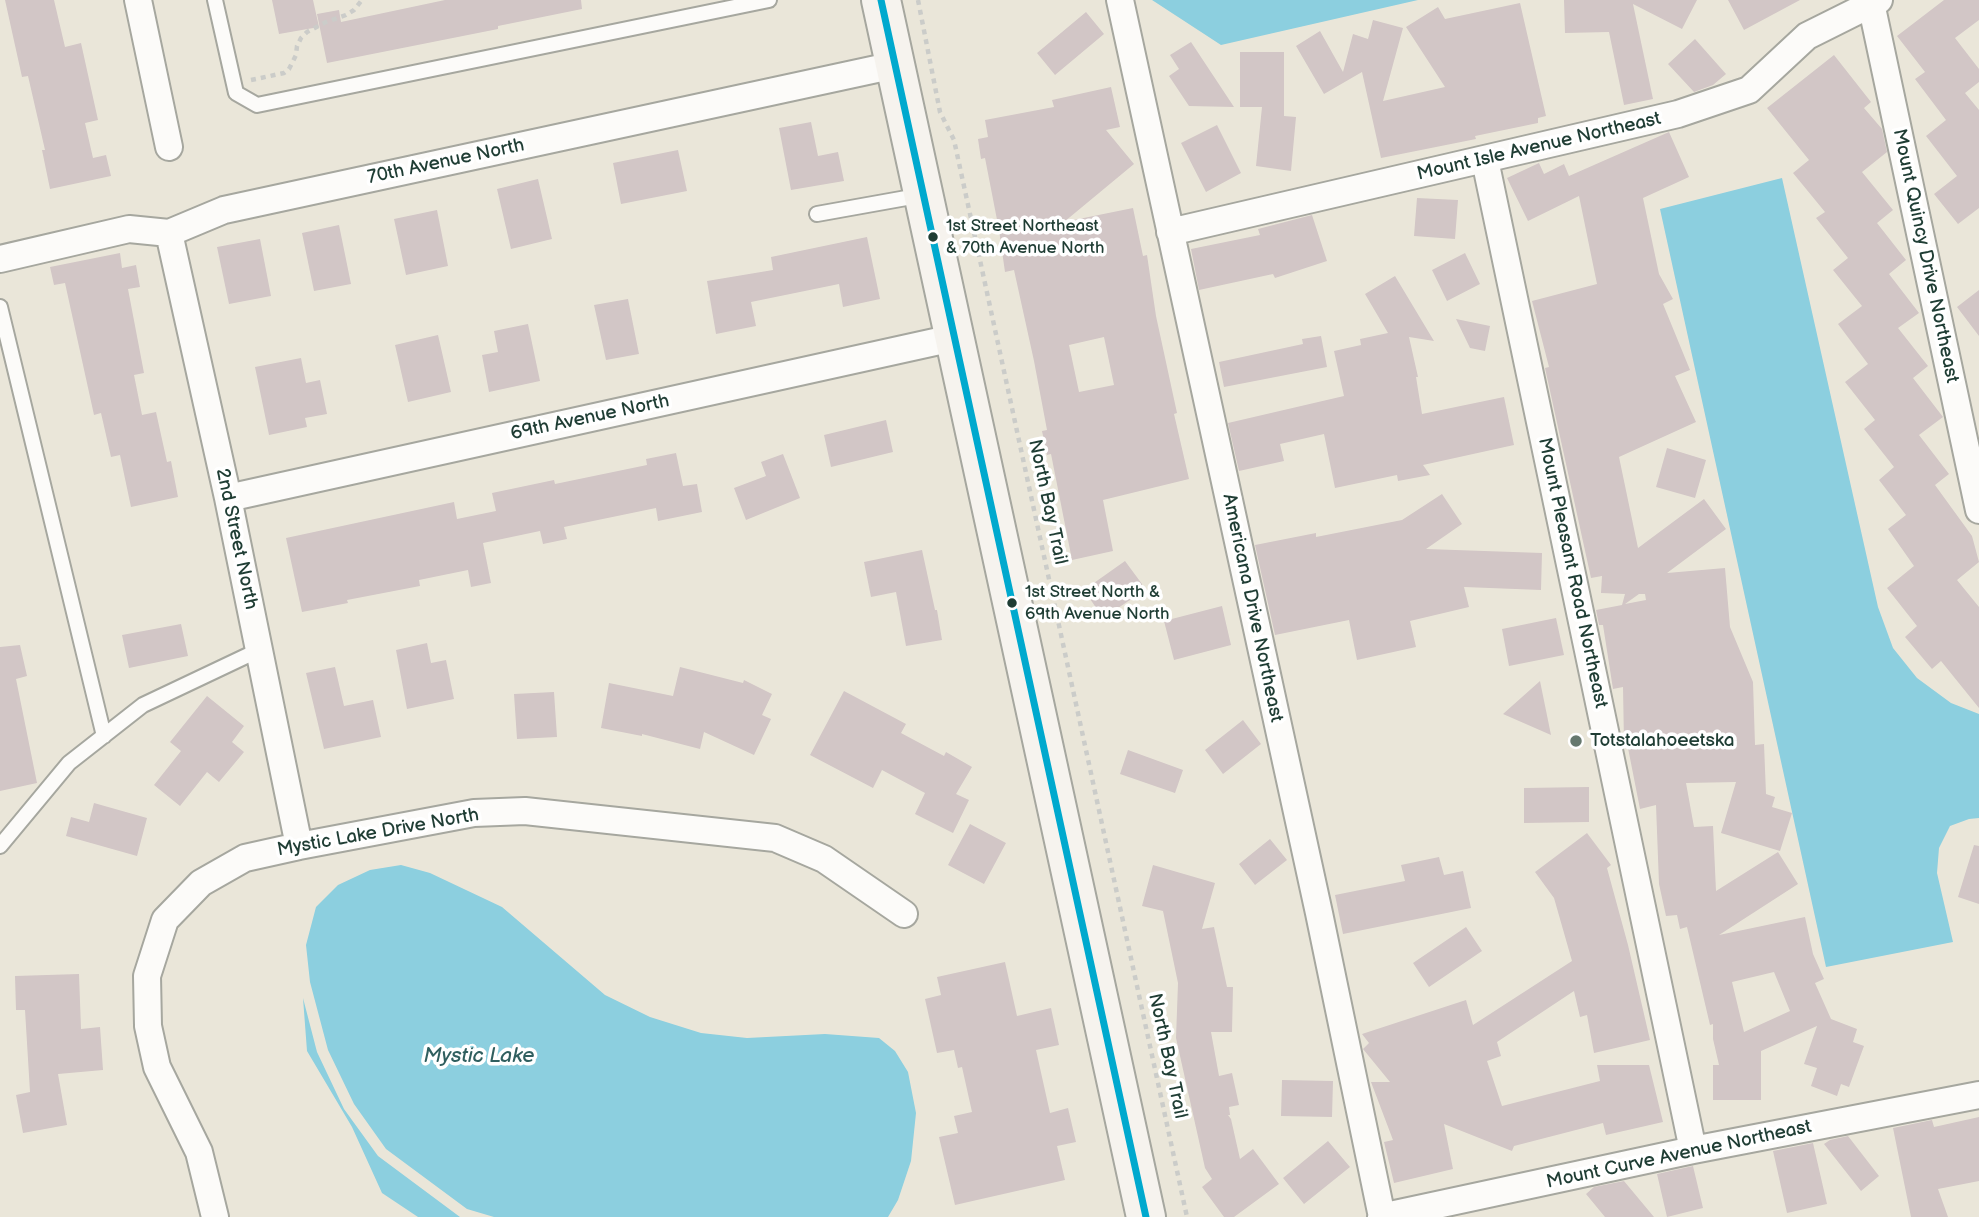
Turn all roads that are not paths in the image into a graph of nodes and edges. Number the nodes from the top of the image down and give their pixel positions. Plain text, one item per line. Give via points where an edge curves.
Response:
1 (138, 0) edge
2 (215, 0) edge
3 (769, 0) edge
4 (881, 0) edge
5 (1120, 0) edge
6 (1875, 1) edge
7 (895, 65) junction
8 (169, 147) dead end
9 (1485, 160) junction
10 (922, 195) junction
11 (817, 214) dead end
12 (1171, 232) junction
13 (169, 233) junction
14 (0, 259) edge
15 (0, 307) edge
16 (953, 338) junction
17 (228, 498) junction
18 (1979, 510) edge
19 (259, 650) junction
20 (104, 736) junction
21 (0, 846) edge
22 (299, 846) junction
23 (904, 914) dead end
24 (1979, 1095) edge
25 (1693, 1150) junction
26 (215, 1217) edge
27 (1146, 1217) edge
28 (1381, 1217) edge

1 - 8 street
2 - 3 lane via 236,93 257,105
4 - 7 street
5 - 12 street, Americana Drive Northeast
6 - 9 street, Mount Isle Avenue Northeast via 1807,36 1749,90 1678,114
6 - 18 street, Mount Quincy Drive Northeast
7 - 10 street
7 - 13 street, 70th Avenue North via 224,210
9 - 12 street, Mount Isle Avenue Northeast
9 - 25 street, Mount Pleasant Road Northeast
10 - 11 lane
10 - 16 street
12 - 28 street, Americana Drive Northeast
13 - 14 street, 70th Avenue North via 129,229
13 - 17 street, 2nd Street North
15 - 20 lane
16 - 17 street, 69th Avenue North
16 - 27 street
17 - 19 street, 2nd Street North
19 - 20 lane via 143,705
19 - 22 street, 2nd Street North
20 - 21 lane via 69,763
22 - 23 street, Mystic Lake Drive North via 474,813 525,811 775,838 824,859
22 - 26 street, Mystic Lake Drive North via 245,858 201,883 165,920 148,976 148,1026 158,1067 199,1152
24 - 25 street, Mount Curve Avenue Northeast
25 - 28 street, Mount Curve Avenue Northeast

